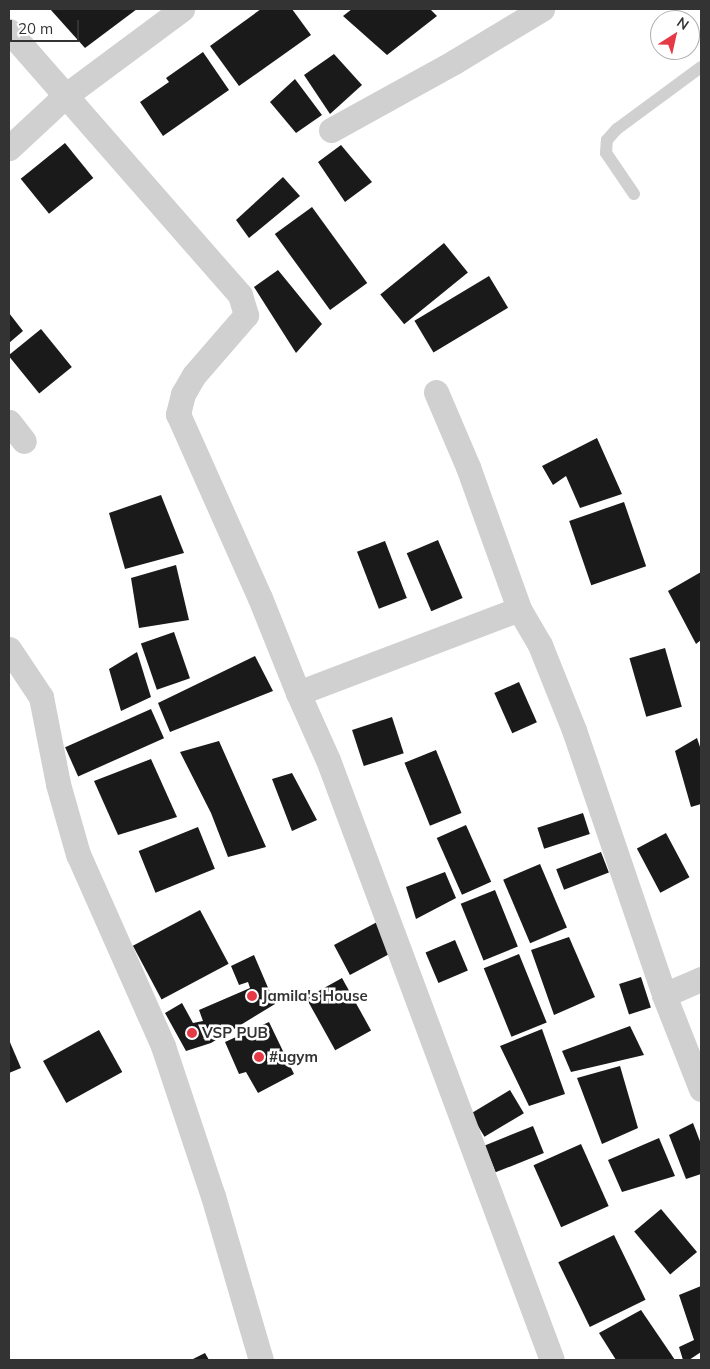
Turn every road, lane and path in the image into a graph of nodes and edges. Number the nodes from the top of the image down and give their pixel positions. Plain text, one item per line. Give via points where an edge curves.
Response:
1 (182, 9) edge
2 (542, 9) edge
3 (9, 31) edge
4 (701, 67) edge
5 (66, 96) junction
6 (331, 130) dead end
7 (9, 148) edge
8 (634, 194) dead end
9 (436, 392) dead end
10 (519, 609) junction
11 (9, 650) edge
12 (298, 693) junction
13 (701, 979) edge
14 (664, 995) junction
15 (701, 1089) edge
16 (261, 1360) edge
17 (552, 1360) edge

1 - 5 street
2 - 6 street
3 - 5 street
4 - 8 lane via 607,140 606,153
5 - 7 street
5 - 12 street via 240,295 246,316 194,375 182,394 178,414 260,598
9 - 10 street via 471,476
10 - 12 street
10 - 14 street via 540,645 571,721
11 - 16 street via 41,697 58,784 78,854 163,1046 213,1196
12 - 17 street via 328,760
13 - 14 street
14 - 15 street

